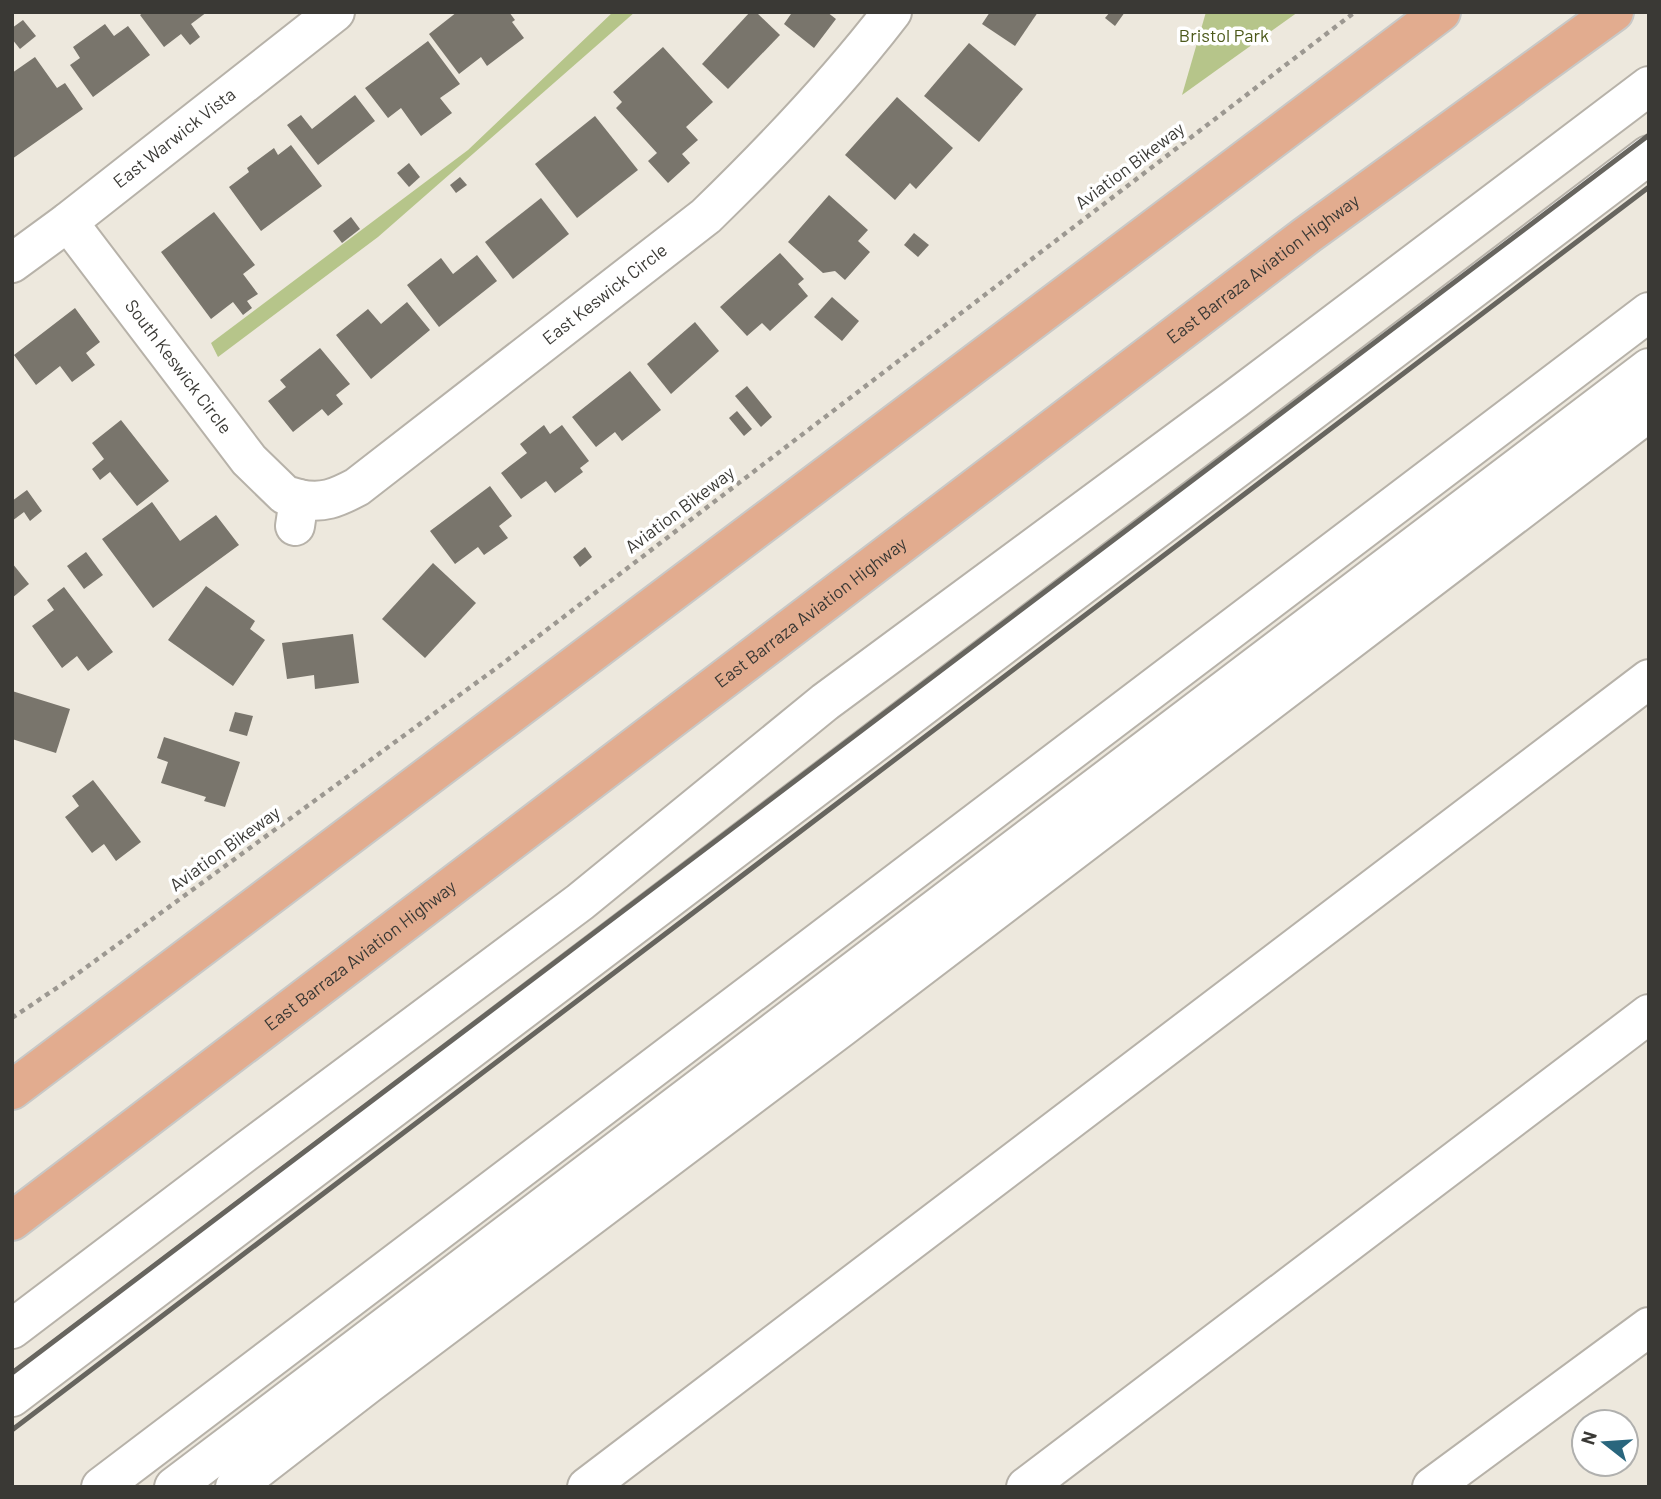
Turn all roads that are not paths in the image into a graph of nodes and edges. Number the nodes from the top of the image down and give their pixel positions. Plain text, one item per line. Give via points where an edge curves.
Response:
1 (335, 12) edge
2 (892, 12) edge
3 (1441, 12) edge
4 (1615, 12) edge
5 (1649, 86) edge
6 (1649, 155) edge
7 (68, 222) junction
8 (12, 263) edge
9 (1649, 312) edge
10 (1649, 368) edge
11 (1649, 412) edge
12 (297, 512) joint
13 (1649, 679) edge
14 (1649, 1014) edge
15 (12, 1090) edge
16 (12, 1221) edge
17 (1649, 1327) edge
18 (12, 1329) edge
19 (12, 1397) edge
20 (101, 1487) edge
21 (174, 1487) edge
22 (235, 1487) edge
23 (587, 1487) edge
24 (1026, 1487) edge
25 (1433, 1487) edge

1 - 7 street, East Warwick Vista
2 - 12 street, East Keswick Circle via 804,116 706,216 357,487
3 - 15 main road
4 - 16 main road, East Barraza Aviation Highway via 1307,236
5 - 18 street via 825,702 580,902
6 - 19 street
7 - 8 street, East Warwick Vista
7 - 12 street, South Keswick Circle via 248,460
9 - 20 street
10 - 21 street
11 - 22 street
13 - 23 street
14 - 24 street
17 - 25 street

